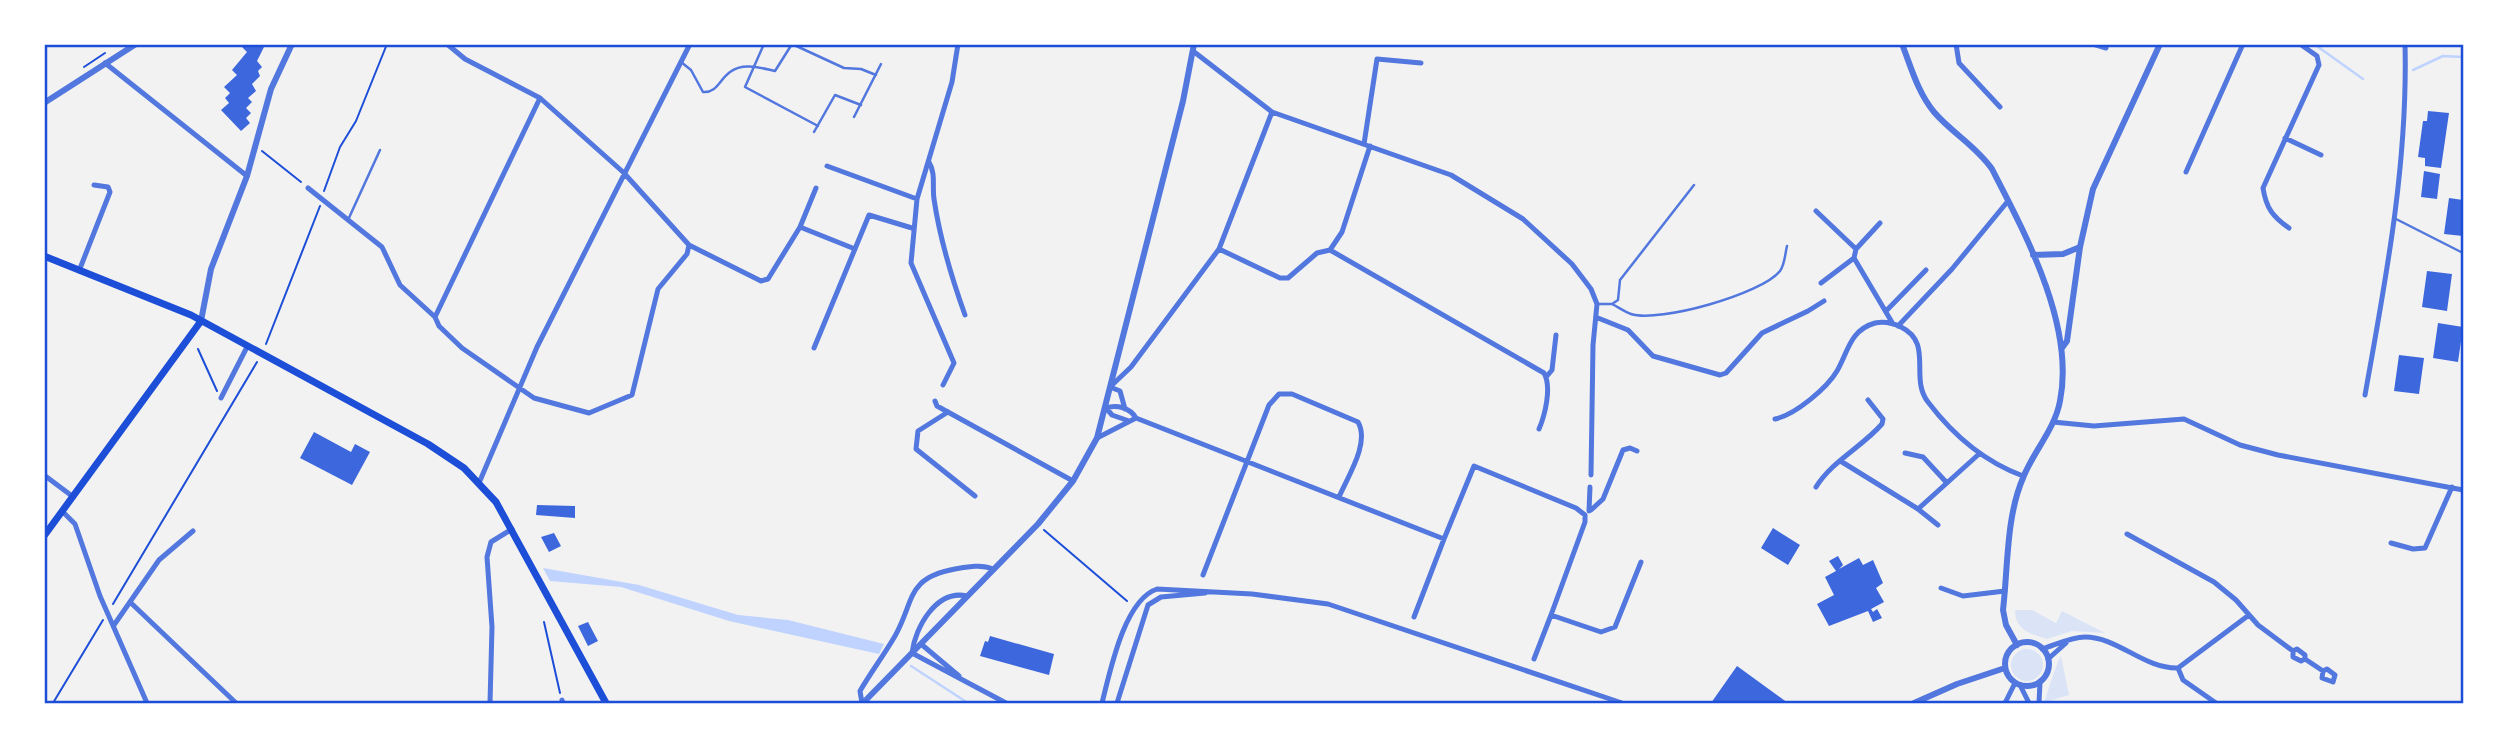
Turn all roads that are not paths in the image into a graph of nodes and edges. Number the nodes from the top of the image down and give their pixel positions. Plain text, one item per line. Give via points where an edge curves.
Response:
1 (136, 44) edge
2 (292, 44) edge
3 (447, 44) edge
4 (690, 44) edge
5 (764, 44) edge
6 (958, 44) edge
7 (1902, 44) edge
8 (1956, 44) edge
9 (2093, 44) edge
10 (2160, 44) edge
11 (2243, 44) edge
12 (2300, 44) edge
13 (2405, 44) edge
14 (1194, 47) edge
15 (2106, 48) dead end
16 (104, 62) junction
17 (681, 62) junction
18 (1421, 63) dead end
19 (881, 64) dead end
20 (754, 66) junction
21 (876, 75) junction
22 (540, 98) junction
23 (44, 103) edge
24 (861, 104) junction
25 (2000, 107) dead end
26 (1272, 112) junction
27 (854, 117) dead end
28 (817, 126) junction
29 (814, 132) dead end
30 (2285, 138) junction
31 (1367, 145) junction
32 (380, 150) dead end
33 (2321, 155) dead end
34 (929, 162) junction
35 (827, 166) dead end
36 (624, 172) junction
37 (2186, 172) dead end
38 (247, 176) junction
39 (94, 185) dead end
40 (1694, 185) dead end
41 (308, 188) road end
42 (816, 188) dead end
43 (917, 199) junction
44 (2008, 201) junction
45 (1816, 211) dead end
46 (2396, 219) junction
47 (348, 220) junction
48 (1880, 223) dead end
49 (800, 227) junction
50 (912, 228) junction
51 (2289, 228) dead end
52 (689, 245) junction
53 (1787, 246) dead end
54 (2080, 247) junction
55 (855, 249) junction
56 (1219, 249) junction
57 (1856, 249) junction
58 (1330, 250) junction
59 (2463, 253) edge
60 (2033, 255) junction
61 (44, 256) edge
62 (1854, 258) junction
63 (1926, 270) dead end
64 (79, 271) junction
65 (1821, 283) dead end
66 (1824, 300) dead end
67 (1597, 304) junction
68 (1612, 304) junction
69 (1887, 310) junction
70 (965, 315) dead end
71 (435, 317) junction
72 (1598, 318) junction
73 (201, 321) junction
74 (1896, 325) junction
75 (1556, 335) dead end
76 (247, 347) junction
77 (814, 348) dead end
78 (2062, 348) junction
79 (1547, 376) junction
80 (943, 385) dead end
81 (518, 387) junction
82 (1110, 387) junction
83 (2365, 395) dead end
84 (220, 398) road end
85 (935, 401) dead end
86 (1868, 401) dead end
87 (1106, 408) junction
88 (1125, 409) junction
89 (948, 412) junction
90 (1136, 418) junction
91 (1775, 419) dead end
92 (1129, 421) junction
93 (2053, 422) junction
94 (1539, 429) dead end
95 (1097, 438) junction
96 (1637, 451) dead end
97 (1905, 453) dead end
98 (1979, 454) junction
99 (1247, 461) junction
100 (1842, 462) junction
101 (44, 475) edge
102 (1591, 475) dead end
103 (2023, 477) junction
104 (1073, 481) junction
105 (479, 483) junction
106 (1947, 483) junction
107 (1590, 487) dead end
108 (1816, 487) dead end
109 (2452, 487) junction
110 (2463, 490) edge
111 (72, 496) junction
112 (975, 496) dead end
113 (1339, 497) junction
114 (1918, 509) junction
115 (1591, 510) junction
116 (62, 511) junction
117 (1584, 515) junction
118 (1938, 525) dead end
119 (512, 529) junction
120 (192, 531) dead end
121 (2127, 534) dead end
122 (44, 536) edge
123 (1444, 539) junction
124 (2391, 543) dead end
125 (1641, 562) dead end
126 (993, 569) junction
127 (1203, 575) dead end
128 (1941, 588) dead end
129 (2005, 591) junction
130 (1215, 592) junction
131 (967, 596) junction
132 (130, 602) junction
133 (1551, 615) junction
134 (2249, 615) junction
135 (1414, 617) dead end
136 (114, 625) junction
137 (2066, 643) junction
138 (921, 644) junction
139 (2017, 645) junction
140 (2042, 649) junction
141 (912, 653) junction
142 (1534, 659) dead end
143 (2048, 659) junction
144 (2005, 668) junction
145 (2178, 668) junction
146 (2323, 671) dead end
147 (2040, 682) junction
148 (970, 684) junction
149 (2018, 684) junction
150 (147, 703) edge
151 (236, 703) edge
152 (490, 703) edge
153 (606, 703) edge
154 (862, 703) edge
155 (1006, 703) edge
156 (1102, 703) edge
157 (1117, 703) edge
158 (1622, 703) edge
159 (1914, 703) edge
160 (2005, 703) edge
161 (2029, 703) edge
162 (2039, 703) edge
163 (2216, 703) edge

1 - 16 street
2 - 38 street via 266,104
3 - 22 street
4 - 17 street
5 - 20 lane
6 - 34 street
7 - 44 street via 1933,111 1983,156
8 - 25 street via 1959,63
9 - 15 street
10 - 54 street via 2093,189
11 - 37 street
12 - 30 street via 2317,57 2319,65
13 - 46 street via 2404,141
14 - 26 street
14 - 82 street
16 - 23 street
16 - 38 street
17 - 20 lane via 703,92 709,93 730,72
17 - 36 street
18 - 31 street via 1377,59
19 - 21 lane
20 - 21 lane via 775,71 792,44 844,68
20 - 28 lane via 745,88
21 - 24 lane
22 - 36 street
22 - 71 street
24 - 27 lane
24 - 28 lane via 835,95
26 - 31 street
26 - 56 street
28 - 29 lane
30 - 33 street
30 - 51 street via 2263,188 2265,205
31 - 58 street via 1342,232
31 - 67 street via 1451,175 1523,219 1572,264
32 - 47 lane
34 - 43 street
34 - 70 street via 934,170 940,238
35 - 43 street
36 - 52 street
36 - 81 street
38 - 73 street via 211,269
39 - 64 street via 108,187 110,192
40 - 68 lane via 1620,280 1618,300
41 - 47 street
42 - 49 street
43 - 50 street
44 - 60 street
44 - 74 street via 1952,269
45 - 57 street
46 - 59 lane
46 - 83 street
47 - 71 street via 382,247 400,285
48 - 57 street
49 - 52 street via 765,282
49 - 55 street
50 - 55 street via 869,215
50 - 80 street via 913,273 954,363
52 - 81 street via 687,254 658,289 634,391 628,399 589,414 534,398
53 - 68 lane via 1783,266 1768,282 1689,312 1632,314
54 - 60 street via 2063,254
54 - 78 street via 2067,341
55 - 77 street
56 - 58 street via 1280,278 1288,278 1317,253
56 - 82 street via 1138,358
57 - 62 street
58 - 79 street
60 - 78 street
61 - 64 main road
62 - 65 street
62 - 69 street
63 - 69 street
64 - 73 main road
66 - 72 street via 1762,333 1720,375 1653,356 1628,330
67 - 68 lane
67 - 72 street
69 - 74 street
71 - 81 street via 462,348
72 - 102 street via 1593,345
73 - 76 main road
73 - 111 main road
74 - 91 street via 1877,323 1859,331 1827,384
74 - 98 street via 1917,341 1920,384 1927,402
75 - 79 street via 1552,370
76 - 84 street
76 - 105 main road via 428,444
78 - 93 street via 2064,377
79 - 94 street
81 - 105 street
82 - 87 street
82 - 88 street via 1120,391
85 - 89 street
86 - 100 street via 1884,422
87 - 88 street
87 - 92 street
87 - 95 street
88 - 90 street
89 - 104 street
89 - 112 street via 918,431 916,449
90 - 92 street
90 - 99 street
92 - 95 street
93 - 103 street
93 - 109 street via 2094,426 2184,419 2239,445 2278,455
95 - 104 street
96 - 115 street via 1623,450 1603,499
97 - 106 street via 1923,457
98 - 103 street
98 - 106 street
99 - 113 street
99 - 113 street via 1269,405 1279,394 1292,394 1349,415 1363,434
99 - 127 street
100 - 108 street via 1826,472
100 - 114 street
101 - 111 street
103 - 129 street via 2014,511
104 - 126 street
105 - 119 main road
106 - 114 street
107 - 115 street
109 - 110 street
109 - 124 street via 2425,548 2413,550
111 - 116 main road
113 - 123 street
114 - 118 street
115 - 117 street
116 - 122 main road
116 - 136 street via 75,524
117 - 123 street via 1577,508 1474,466
117 - 133 street
119 - 152 street via 491,542 487,556 492,627
119 - 153 main road
120 - 132 street via 159,560
121 - 134 street via 2214,582
123 - 135 street
125 - 133 street via 1615,627 1601,632
126 - 131 street
126 - 154 street via 938,572 917,586 898,630 860,691
128 - 129 street via 1963,596
129 - 139 street via 2003,618
130 - 156 street via 1157,589 1144,596 1122,635
130 - 157 street via 1153,599 1143,615
130 - 158 street via 1328,604
131 - 138 street
131 - 141 street via 950,597 923,618
132 - 136 street
132 - 151 street
133 - 142 street
134 - 145 street
134 - 146 street via 2293,651 2293,657
136 - 150 street
137 - 140 street
137 - 143 street
137 - 145 street via 2096,638 2155,666
138 - 141 street
138 - 148 street
139 - 140 street via 2030,643
139 - 144 street via 2007,655
140 - 143 street
141 - 148 street
141 - 154 street
143 - 147 street
144 - 149 street
144 - 159 street
145 - 163 street via 2183,681
147 - 149 street
147 - 162 street
148 - 155 street
149 - 160 street
149 - 161 street

